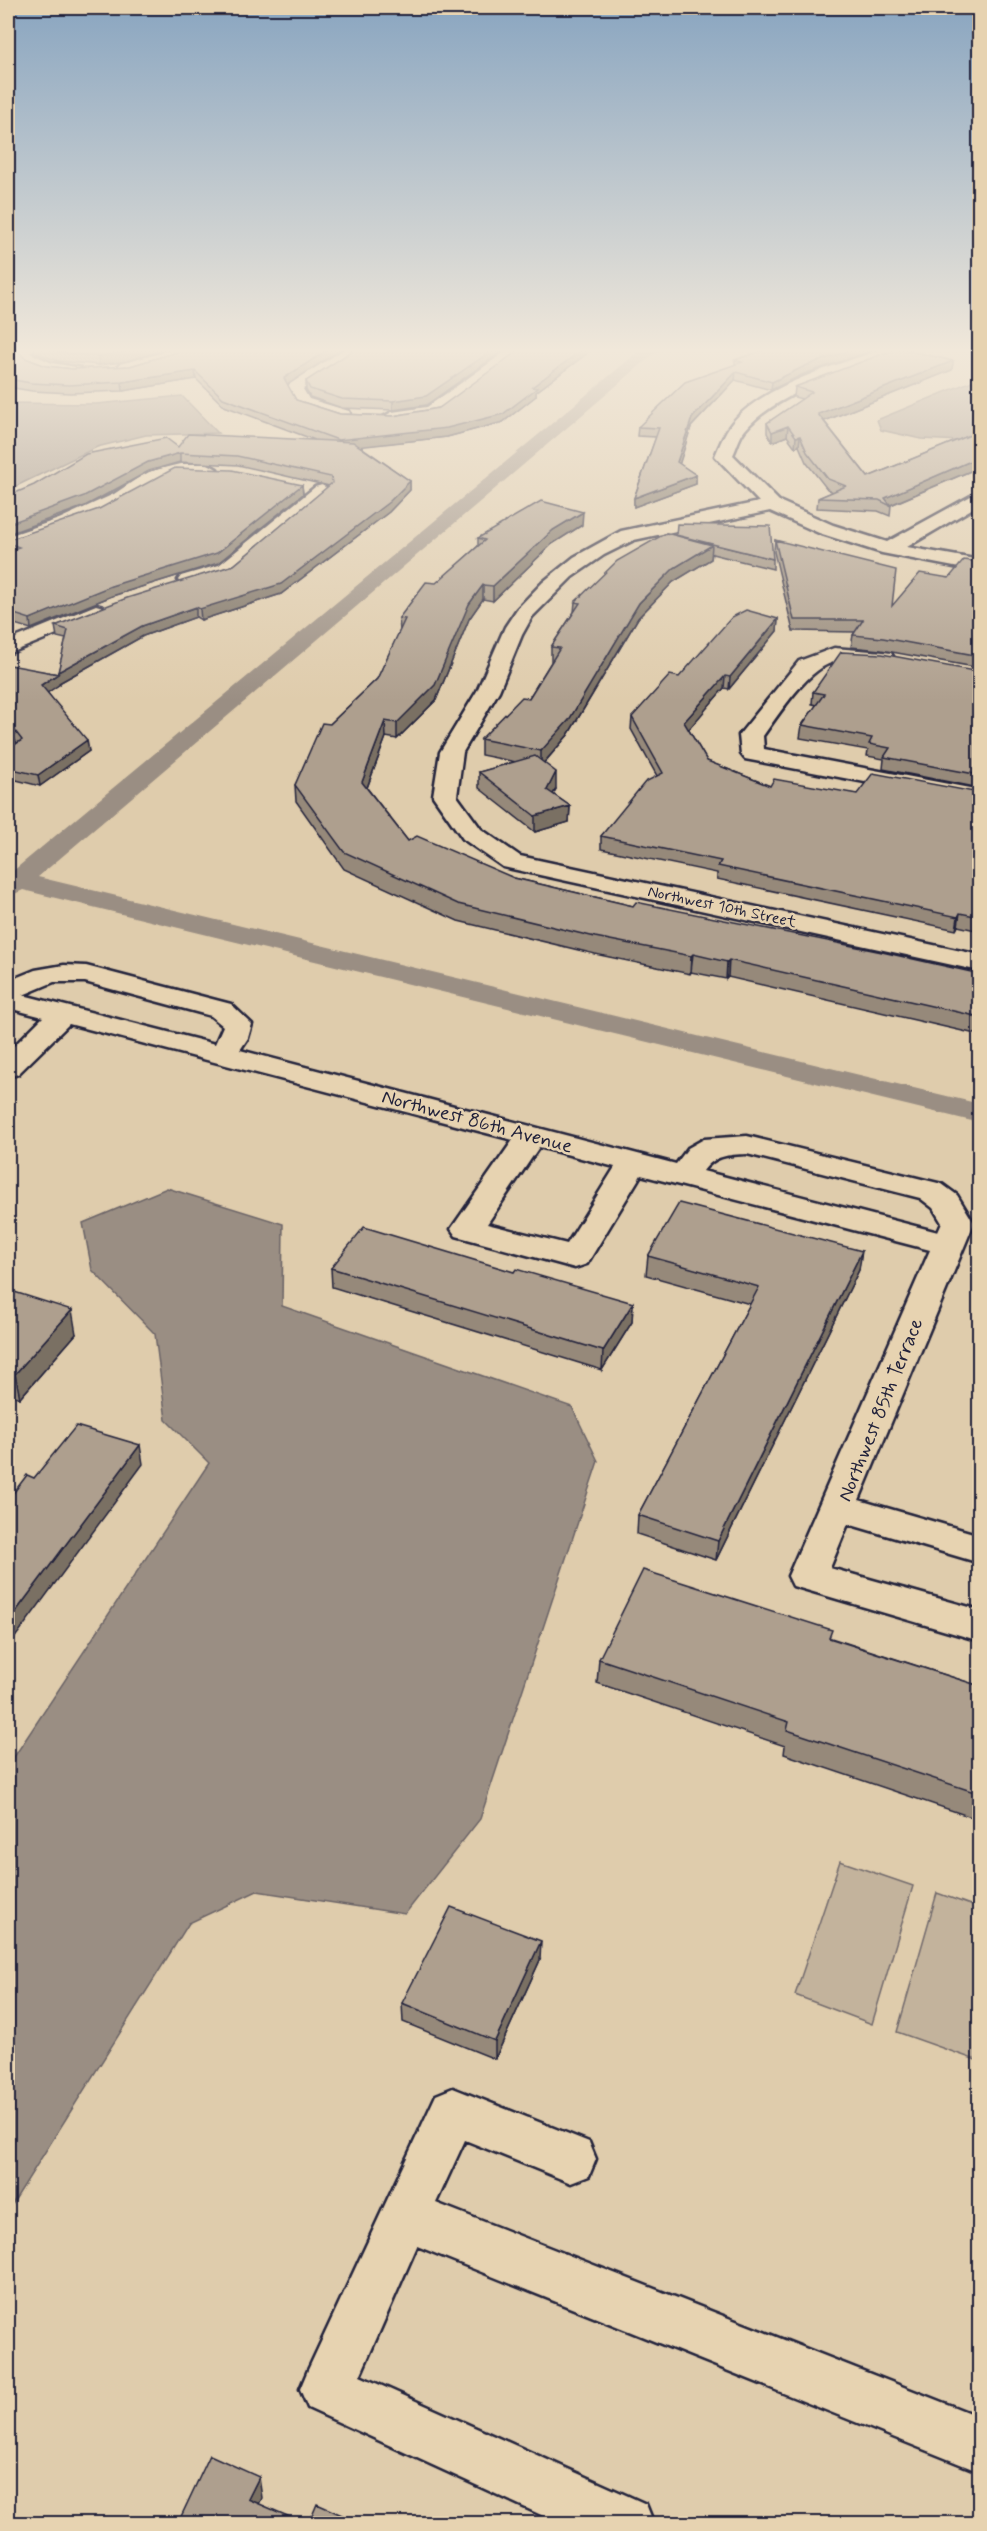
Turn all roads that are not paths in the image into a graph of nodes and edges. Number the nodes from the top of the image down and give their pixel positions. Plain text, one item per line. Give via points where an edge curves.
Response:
1 (733, 465) edge
2 (226, 471) edge
3 (297, 484) edge
4 (980, 496) edge
5 (772, 505) junction
6 (8, 542) edge
7 (889, 549) junction
8 (980, 566) edge
9 (164, 587) edge
10 (109, 606) edge
11 (8, 648) edge
12 (903, 662) edge
13 (980, 797) edge
14 (980, 963) edge
15 (8, 993) edge
16 (8, 1000) edge
17 (63, 1014) junction
18 (222, 1054) junction
19 (8, 1068) edge
20 (531, 1136) junction
21 (633, 1163) junction
22 (683, 1176) junction
23 (950, 1245) junction
24 (837, 1506) junction
25 (980, 1549) edge
26 (980, 1626) edge
27 (571, 2159) dead end
28 (404, 2216) junction
29 (980, 2445) edge
30 (626, 2523) edge

1 - 5 street
2 - 6 street via 180,469 153,476 121,498 66,523
3 - 9 street via 322,491 226,569
4 - 7 street
5 - 7 street via 826,529
5 - 14 street, Northwest 10th Street via 628,535 583,559 541,596 517,624 495,679 450,757 445,796 472,834 512,862
7 - 8 street
10 - 11 street
12 - 13 street via 834,654 807,666 751,735 753,754
15 - 18 street via 43,974 67,972 221,1010 238,1024 234,1038
16 - 17 street, Northwest 86th Avenue
17 - 18 street, Northwest 86th Avenue
17 - 19 street
18 - 20 street, Northwest 86th Avenue
20 - 21 street, Northwest 86th Avenue
20 - 21 street via 467,1229 575,1257
21 - 22 street, Northwest 86th Avenue
22 - 23 street, Northwest 86th Avenue
22 - 23 street via 699,1155 715,1146 747,1145 931,1191 946,1202 958,1223
23 - 24 street, Northwest 85th Terrace
24 - 25 street, Northwest 85th Terrace
24 - 26 street via 807,1576
27 - 28 street via 453,2111
28 - 29 street
28 - 30 street via 327,2390

